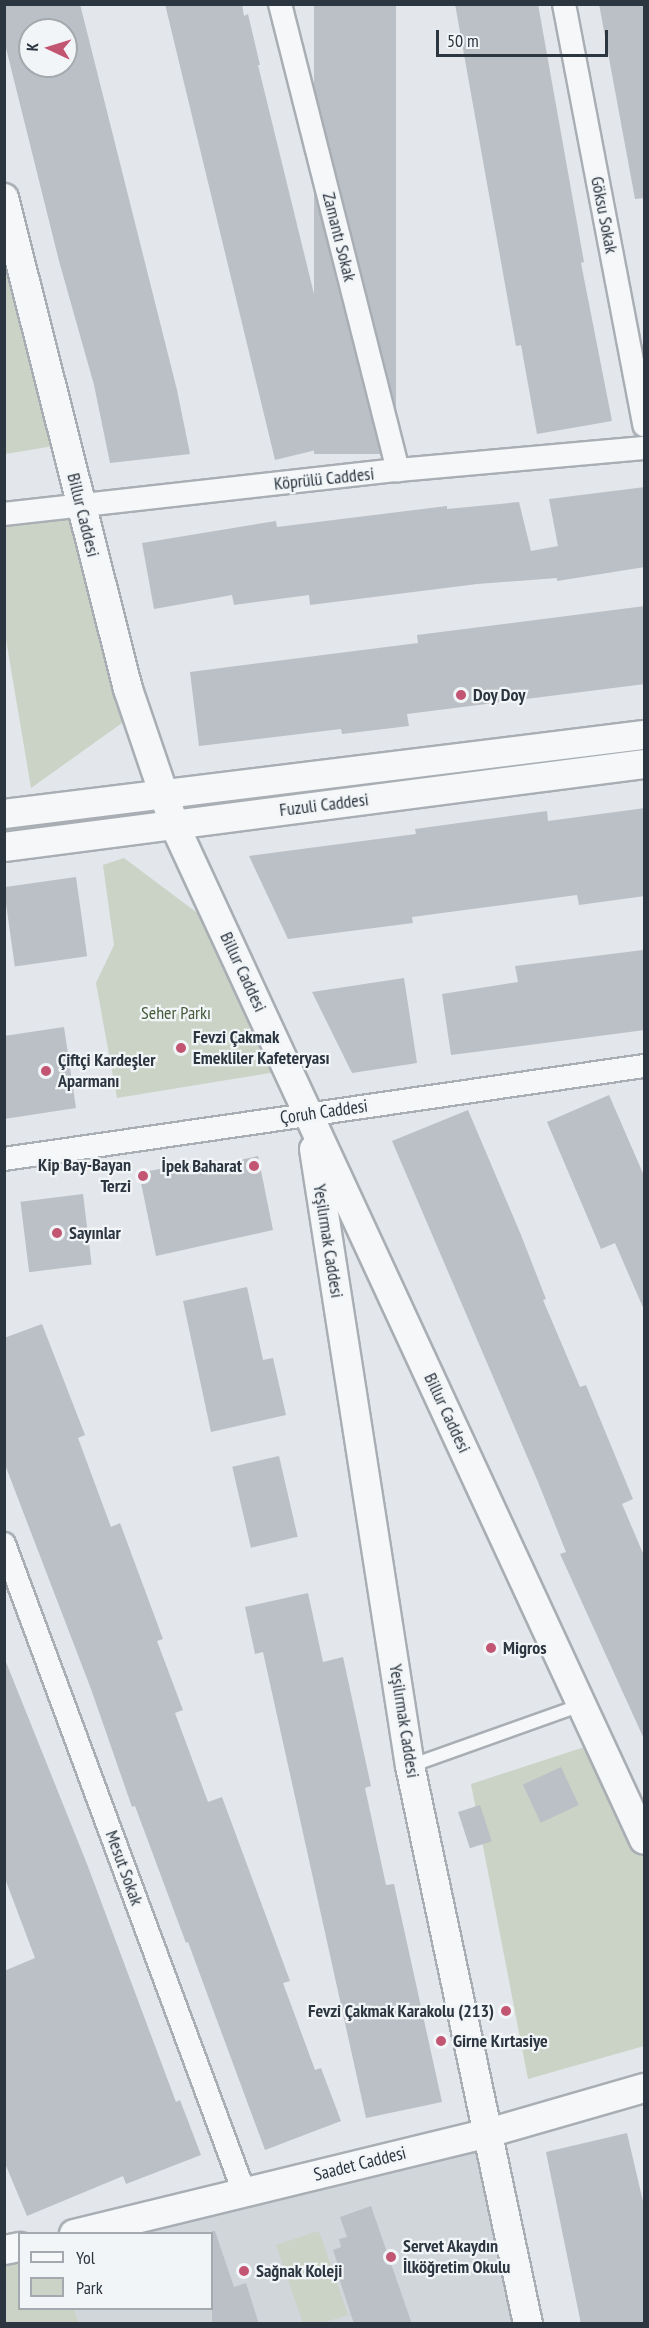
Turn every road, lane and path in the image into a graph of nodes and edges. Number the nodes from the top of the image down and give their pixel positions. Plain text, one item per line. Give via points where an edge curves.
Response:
1 (280, 4) edge
2 (564, 4) edge
3 (4, 198) edge
4 (645, 424) edge
5 (645, 448) edge
6 (398, 470) junction
7 (80, 506) junction
8 (4, 514) edge
9 (645, 735) edge
10 (645, 764) edge
11 (164, 794) junction
12 (4, 814) edge
13 (174, 824) junction
14 (4, 847) edge
15 (645, 1066) edge
16 (308, 1114) junction
17 (4, 1159) edge
18 (4, 1545) edge
19 (582, 1705) junction
20 (410, 1766) junction
21 (645, 1840) edge
22 (645, 2088) edge
23 (488, 2133) junction
24 (244, 2192) junction
25 (82, 2232) edge
26 (528, 2324) edge

1 - 6 street, Zamantı Sokak
2 - 4 street, Göksu Sokak
3 - 7 street, Billur Caddesi
5 - 6 street, Köprülü Caddesi
6 - 7 street, Köprülü Caddesi
7 - 8 street, Köprülü Caddesi
7 - 11 street, Billur Caddesi via 128,689
9 - 11 street, Fuzuli Caddesi
10 - 13 street, Fuzuli Caddesi
11 - 12 street, Fuzuli Caddesi
11 - 13 street, Billur Caddesi
13 - 14 street, Fuzuli Caddesi
13 - 16 street, Billur Caddesi
15 - 16 street, Çoruh Caddesi
16 - 17 street, Çoruh Caddesi
16 - 19 street, Billur Caddesi
16 - 20 street, Yeşilırmak Caddesi
18 - 24 street, Mesut Sokak
19 - 20 lane
19 - 21 street, Billur Caddesi
20 - 23 street, Yeşilırmak Caddesi
22 - 23 street, Saadet Caddesi
23 - 24 street, Saadet Caddesi
23 - 26 street, Yeşilırmak Caddesi
24 - 25 street, Saadet Caddesi

